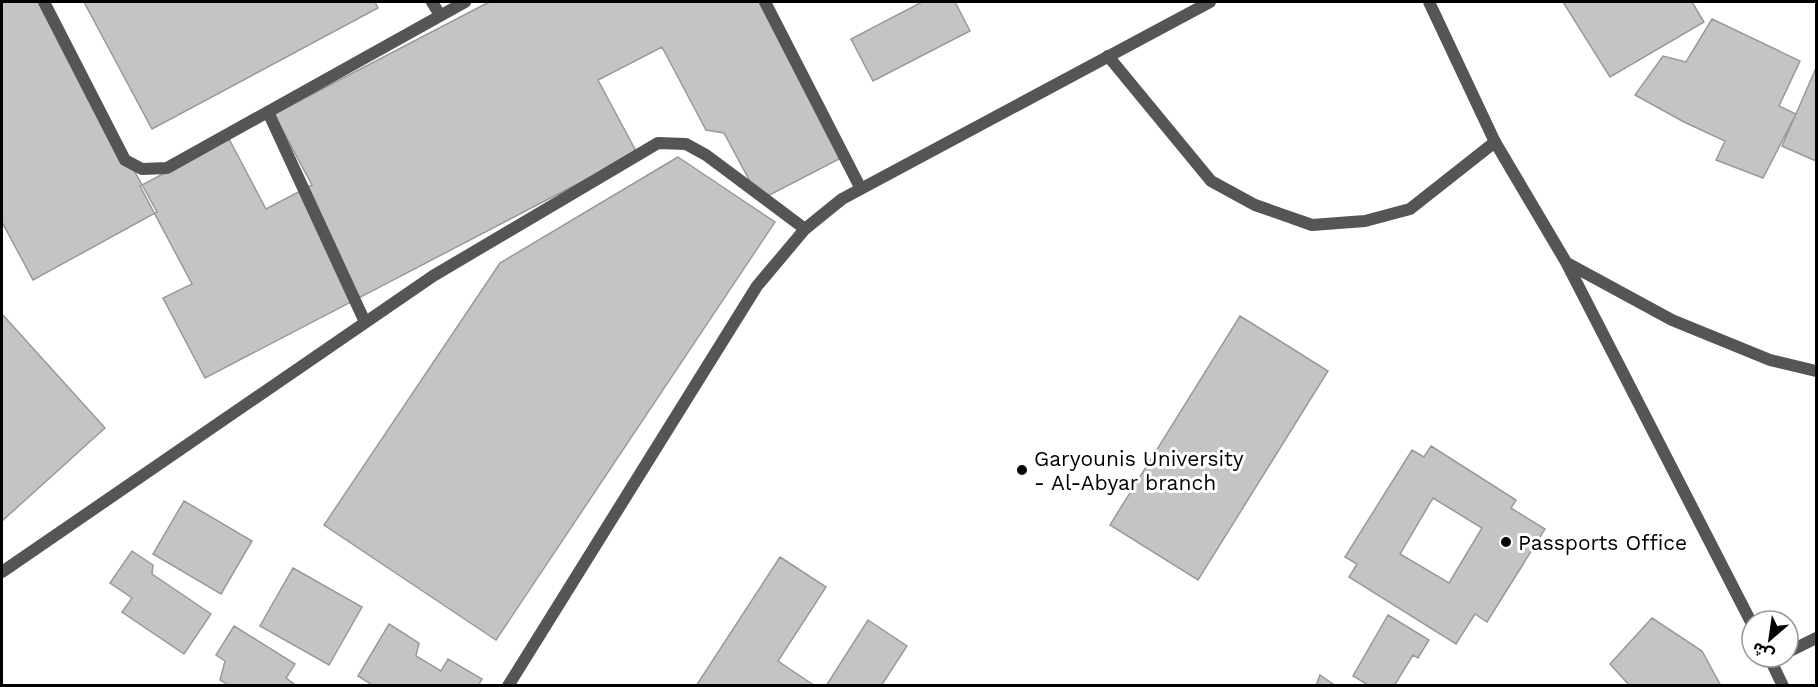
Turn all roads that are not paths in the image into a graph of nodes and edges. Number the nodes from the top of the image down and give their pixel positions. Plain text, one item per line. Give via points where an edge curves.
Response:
1 (44, 2) edge
2 (432, 2) edge
3 (465, 2) edge
4 (765, 2) edge
5 (1210, 2) edge
6 (1429, 2) edge
7 (440, 15) junction
8 (1108, 56) junction
9 (268, 112) junction
10 (1495, 142) junction
11 (861, 189) junction
12 (804, 229) junction
13 (1566, 262) junction
14 (365, 322) junction
15 (1816, 371) edge
16 (2, 572) edge
17 (1744, 609) edge
18 (1816, 638) edge
19 (1800, 646) edge
20 (1777, 669) edge
21 (508, 686) edge
22 (1784, 686) edge

1 - 9 street via 125,160 142,169 167,168
2 - 7 street
3 - 7 street
4 - 11 street
5 - 8 street
6 - 10 street
7 - 9 street
8 - 10 street via 1211,182 1255,206 1312,225 1365,221 1410,209
8 - 11 street
9 - 14 street
10 - 13 street
11 - 12 street
12 - 14 street via 706,155 686,144 658,143 434,276
12 - 21 street via 757,286
13 - 15 street via 1672,320 1770,360
13 - 17 street
14 - 16 street
18 - 19 street
20 - 22 street

